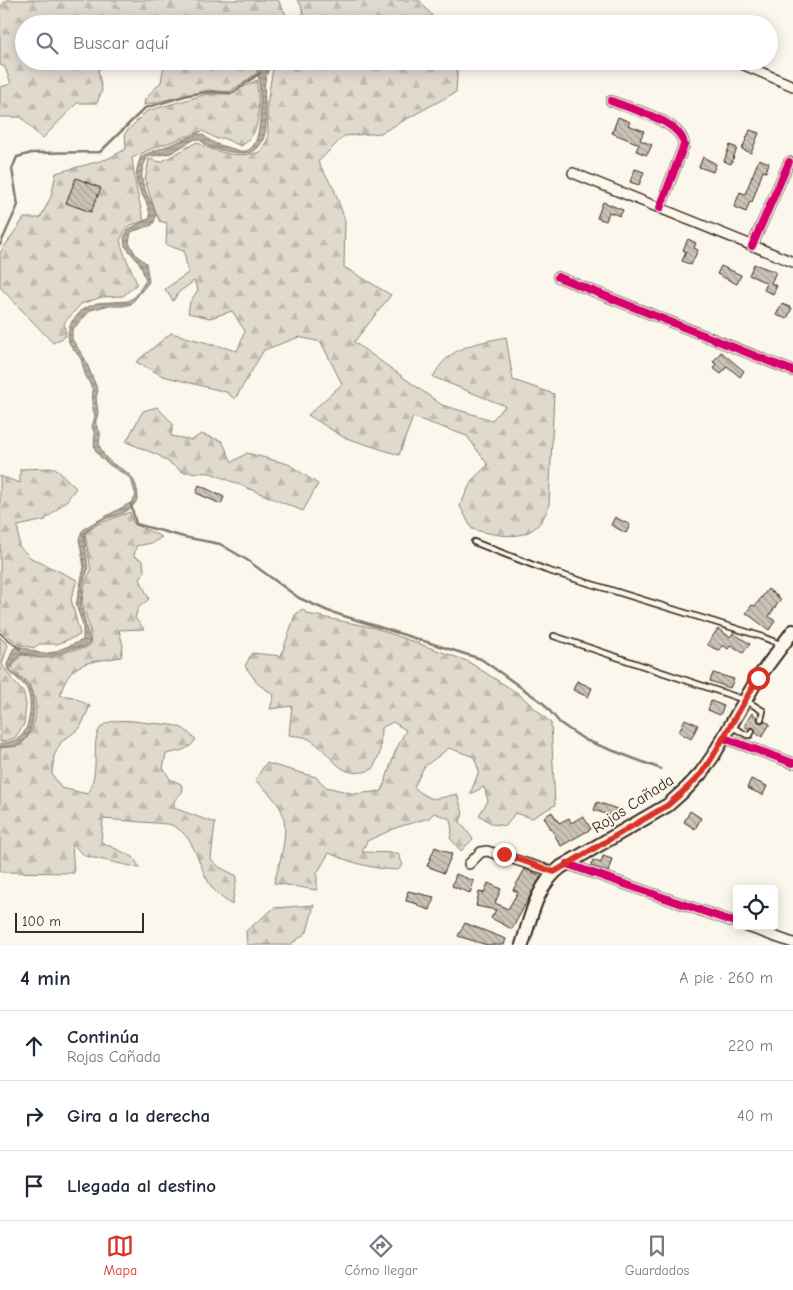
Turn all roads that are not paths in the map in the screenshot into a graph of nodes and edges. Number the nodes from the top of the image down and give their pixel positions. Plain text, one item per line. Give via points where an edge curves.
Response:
1 (756, 70) edge
2 (793, 86) edge
3 (611, 101) dead end
4 (789, 162) dead end
5 (573, 173) dead end
6 (660, 208) junction
7 (752, 246) junction
8 (793, 262) edge
9 (558, 277) dead end
10 (793, 371) edge
11 (474, 542) dead end
12 (793, 631) edge
13 (554, 636) dead end
14 (782, 645) junction
15 (745, 700) junction
16 (761, 719) dead end
17 (727, 732) junction
18 (743, 745) junction
19 (793, 763) edge
20 (468, 864) dead end
21 (567, 864) junction
22 (554, 872) junction
23 (733, 922) edge
24 (756, 930) edge
25 (793, 943) edge
26 (522, 945) edge

1 - 2 street
3 - 6 street via 671,125 683,139 684,146
4 - 7 street
5 - 6 street
6 - 7 street
7 - 8 street
9 - 10 street
11 - 14 lane via 546,570
12 - 14 main road, Rojas Cañada
13 - 15 lane
14 - 15 main road, Rojas Cañada
15 - 16 lane via 763,711
15 - 17 main road, Rojas Cañada
17 - 18 street
17 - 18 lane via 751,733
17 - 21 main road, Rojas Cañada via 702,773 668,805
18 - 19 street
20 - 22 street via 487,851
21 - 22 main road, Rojas Cañada
21 - 23 street
22 - 26 main road, Rojas Cañada via 539,893
24 - 25 street

